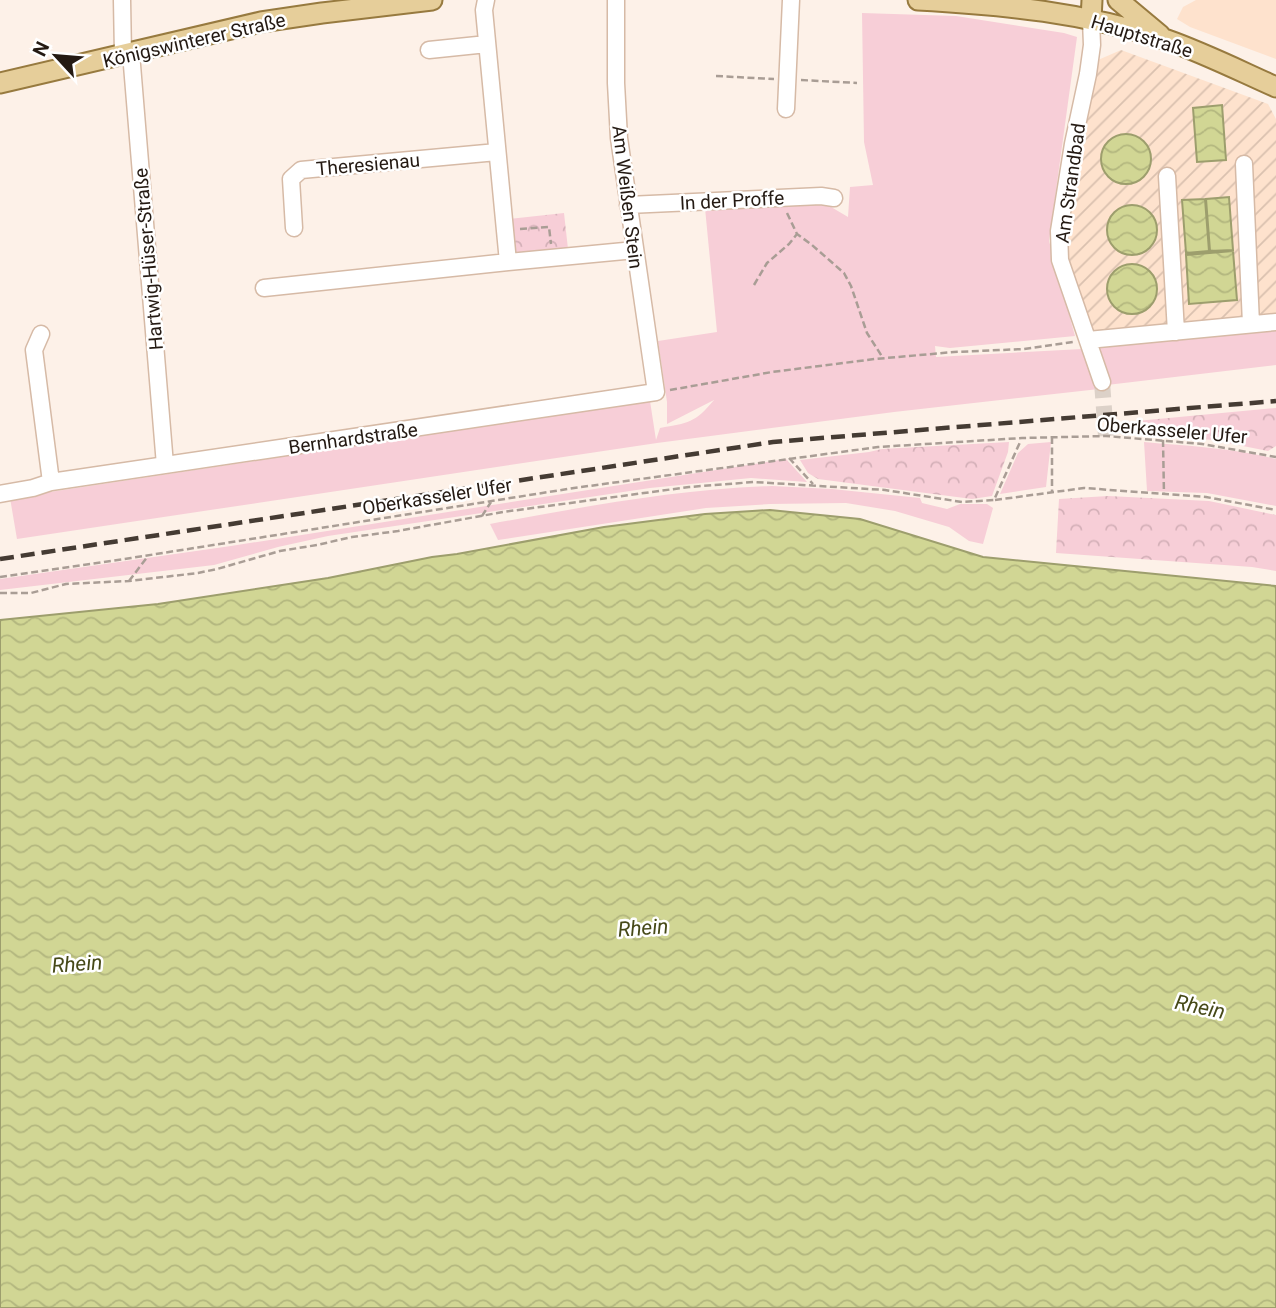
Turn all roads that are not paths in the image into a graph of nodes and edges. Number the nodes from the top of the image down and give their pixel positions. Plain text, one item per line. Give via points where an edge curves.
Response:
1 (122, 0) edge
2 (432, 0) edge
3 (486, 0) edge
4 (616, 0) edge
5 (791, 0) edge
6 (918, 0) edge
7 (1059, 0) edge
8 (1118, 0) edge
9 (321, 6) edge
10 (1042, 10) junction
11 (1092, 10) edge
12 (1166, 40) junction
13 (487, 44) junction
14 (429, 50) dead end
15 (127, 54) junction
16 (0, 83) edge
17 (1276, 87) edge
18 (786, 109) dead end
19 (497, 152) junction
20 (1244, 164) dead end
21 (1167, 176) dead end
22 (834, 198) dead end
23 (628, 205) junction
24 (294, 228) dead end
25 (635, 250) junction
26 (508, 262) junction
27 (264, 288) dead end
28 (1276, 322) edge
29 (1251, 324) junction
30 (1176, 332) junction
31 (41, 334) dead end
32 (1088, 340) junction
33 (1102, 382) tunnel mouth
34 (656, 392) joint
35 (165, 465) junction
36 (51, 482) junction
37 (0, 494) edge

1 - 15 street, Hartwig-Hüser-Straße
2 - 9 main road, Königswinterer Straße
3 - 13 street
4 - 23 street, Am Weißen Stein via 619,138
5 - 18 street
6 - 10 main road, Hauptstraße
7 - 10 main road
8 - 12 main road
9 - 15 main road, Königswinterer Straße
10 - 11 main road, Hauptstraße
11 - 12 main road, Hauptstraße
11 - 32 street, Am Strandbad via 1088,74 1059,231 1060,260
12 - 17 main road, Hauptstraße
13 - 14 street
13 - 19 street
15 - 16 main road, Königswinterer Straße
15 - 35 street, Hartwig-Hüser-Straße
19 - 24 street, Theresienau via 301,170 291,179
19 - 26 street
20 - 29 street
21 - 30 street
22 - 23 street, In der Proffe
23 - 25 street, Am Weißen Stein
25 - 26 street
25 - 34 street, Am Weißen Stein
26 - 27 street
28 - 29 street
29 - 30 street
30 - 32 street
31 - 36 street via 34,350
32 - 33 street, Am Strandbad
34 - 35 street, Bernhardstraße
35 - 36 street, Bernhardstraße
36 - 37 street, Bernhardstraße

